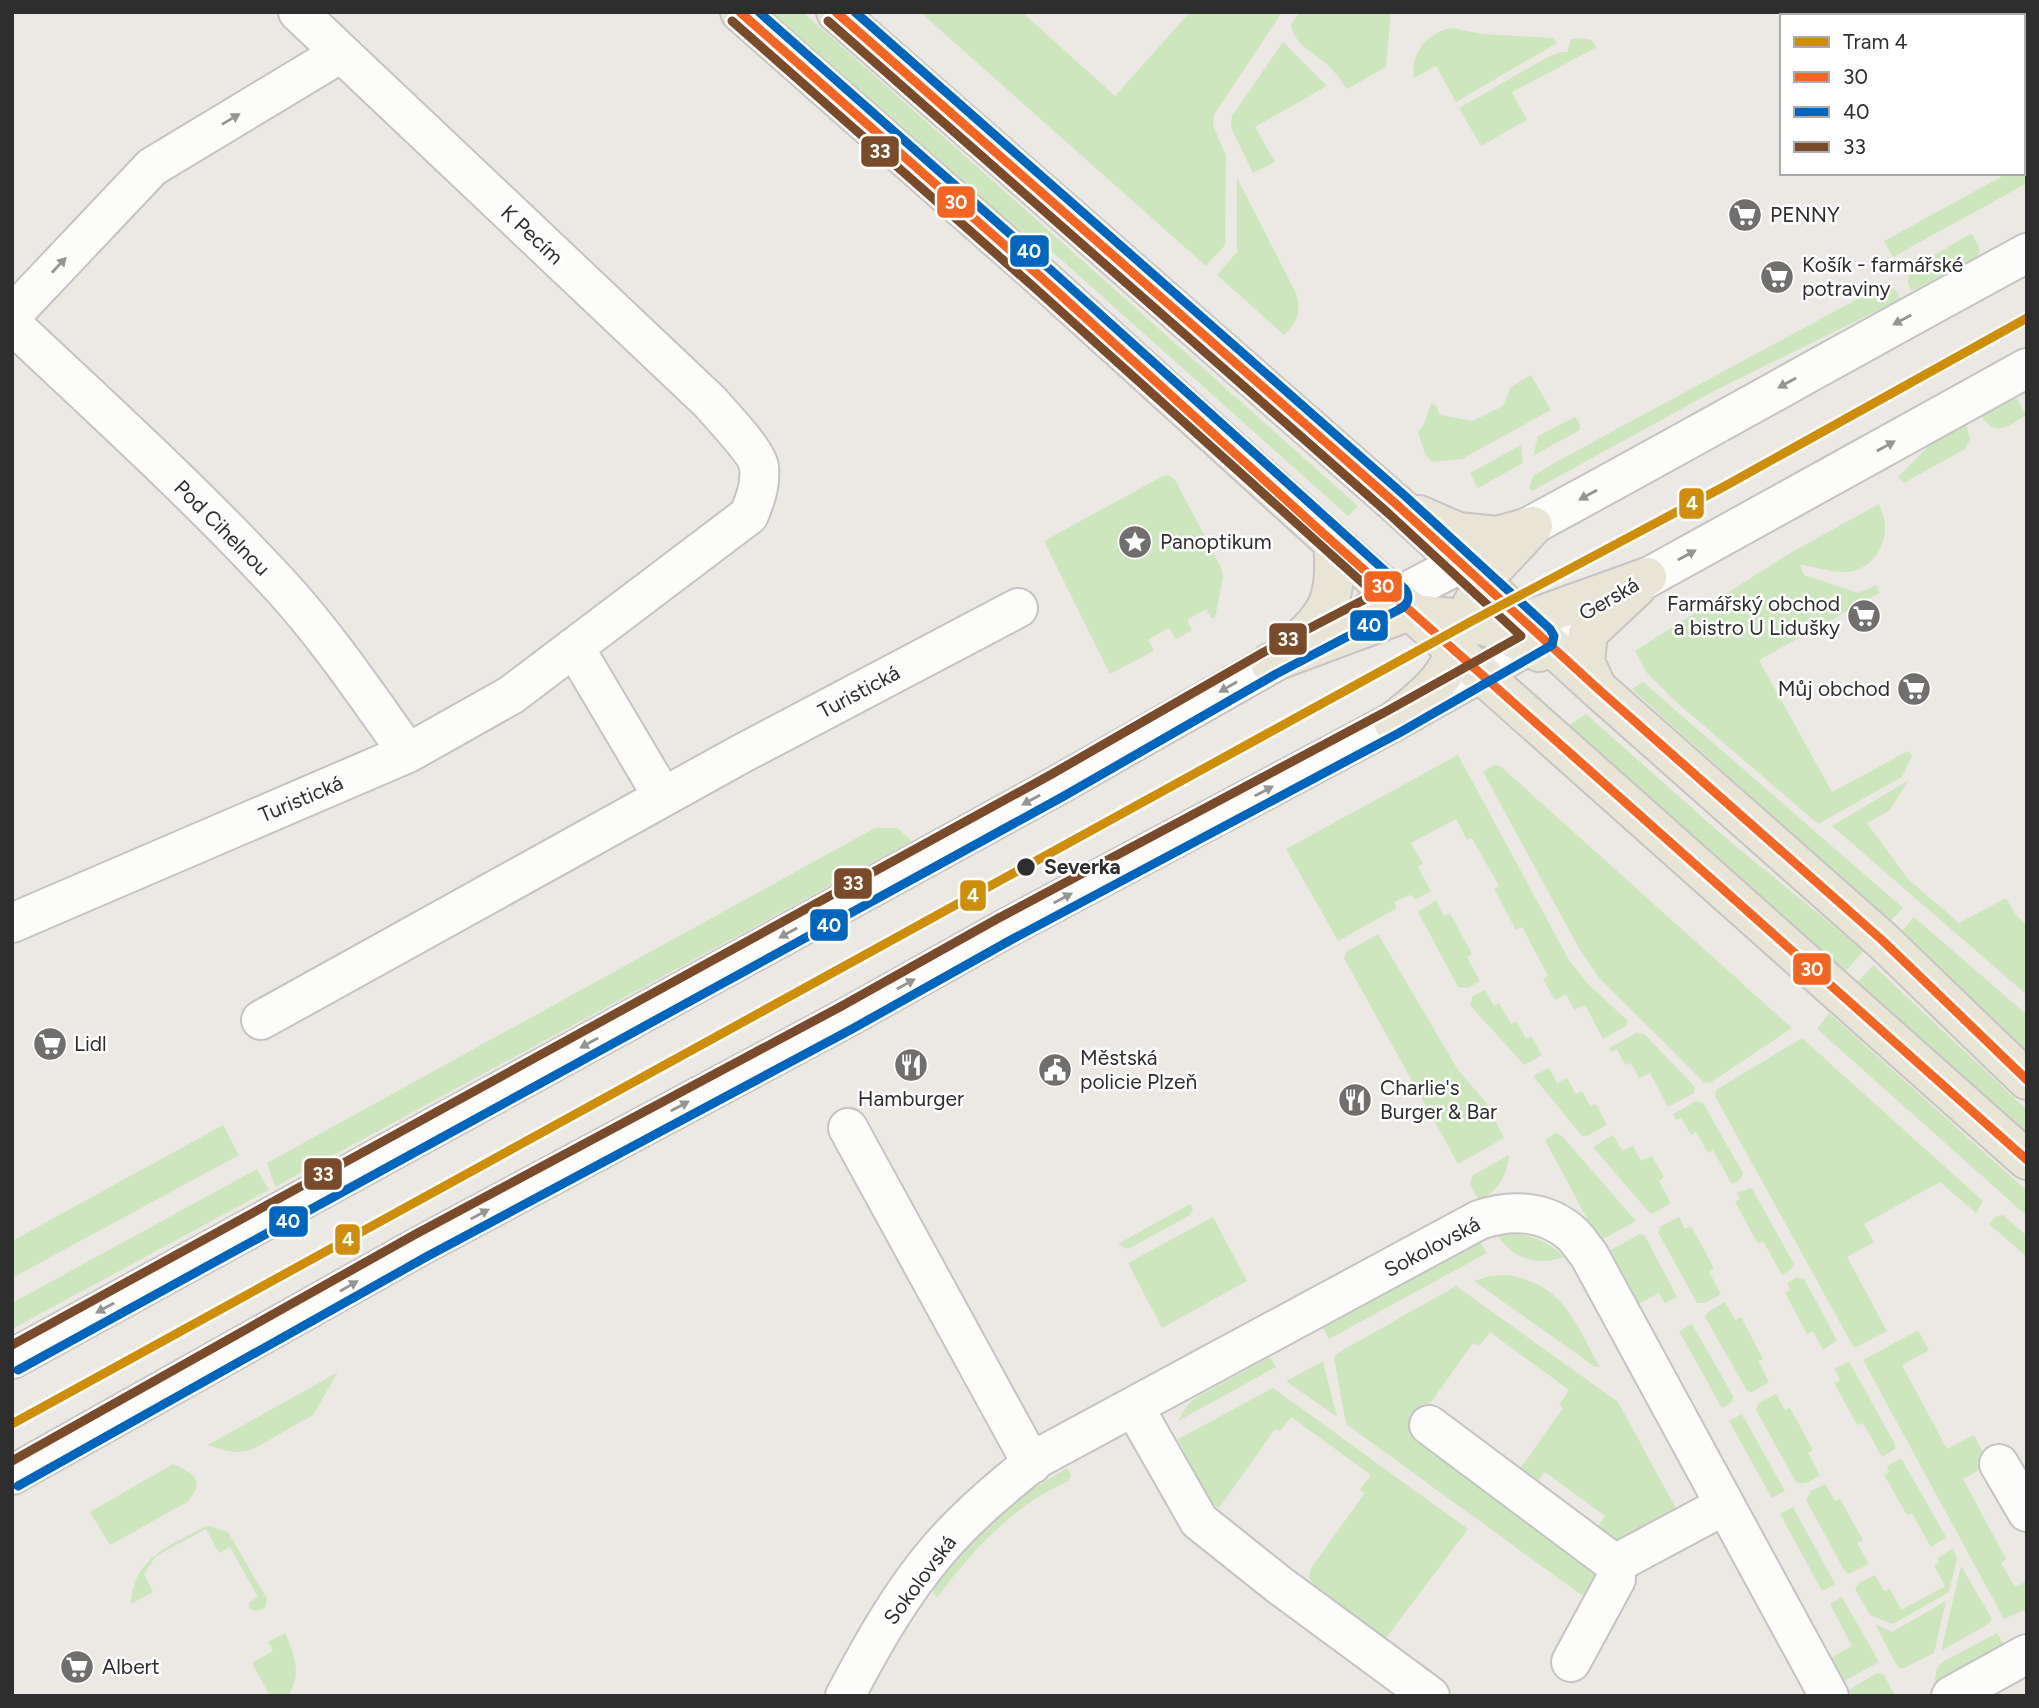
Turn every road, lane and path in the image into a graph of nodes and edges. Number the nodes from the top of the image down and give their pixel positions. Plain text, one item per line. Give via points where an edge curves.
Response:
1 (298, 12) edge
2 (740, 12) edge
3 (836, 12) edge
4 (341, 53) junction
5 (2027, 253) edge
6 (12, 315) edge
7 (12, 324) edge
8 (2027, 368) edge
9 (759, 464) joint
10 (1401, 508) junction
11 (1532, 526) junction
12 (1333, 542) junction
13 (1464, 572) junction
14 (1647, 577) junction
15 (1018, 608) dead end
16 (1444, 629) junction
17 (1531, 635) junction
18 (574, 647) junction
19 (1270, 663) junction
20 (1597, 688) junction
21 (1393, 722) junction
22 (1540, 725) junction
23 (408, 753) junction
24 (663, 797) junction
25 (12, 923) edge
26 (261, 1020) dead end
27 (2027, 1080) edge
28 (848, 1128) dead end
29 (2027, 1160) edge
30 (12, 1359) edge
31 (1134, 1407) junction
32 (1429, 1425) dead end
33 (1032, 1464) junction
34 (1999, 1464) dead end
35 (12, 1475) edge
36 (1725, 1505) junction
37 (2027, 1513) edge
38 (1615, 1564) junction
39 (2027, 1654) edge
40 (1571, 1662) dead end
41 (1989, 1687) edge
42 (858, 1691) edge
43 (1431, 1695) edge
44 (1829, 1696) edge
45 (1951, 1696) edge

1 - 4 street, K Pecím
2 - 12 main road
3 - 10 main road
6 -> 4 street via 152,167
4 - 9 street, K Pecím via 710,402
5 -> 11 street
7 - 23 street, Pod Cihelnou via 280,586 327,640
14 -> 8 street, Gerská
9 - 18 street, Turistická via 758,491 748,515
10 - 11 main road via 1458,532 1497,536
10 - 13 main road
11 - 13 main road via 1492,570
12 - 16 main road
12 - 19 main road via 1336,574 1329,604 1304,636
13 - 16 main road
13 - 16 street, Gerská
13 - 17 main road
14 - 17 street, Gerská
14 - 20 main road via 1587,633 1585,662
15 - 24 street, Turistická
16 - 17 main road
16 - 17 street, Gerská
16 - 19 street, Gerská
16 - 21 main road via 1435,688
16 - 22 main road
17 - 20 main road
18 - 23 street, Turistická via 510,695
18 - 24 street
19 -> 30 street, Gerská via 1046,792
20 - 27 main road via 1883,941
21 - 22 main road via 1469,695 1497,698
35 -> 21 street via 432,1239
22 - 29 main road
23 - 25 street, Turistická
24 - 26 street, Turistická
28 - 33 street
31 - 33 street, Sokolovská
31 - 36 street, Sokolovská via 1479,1220 1522,1212 1550,1219 1572,1233 1589,1255
31 - 43 street via 1199,1521
32 - 38 street
33 - 42 street, Sokolovská via 996,1491 938,1550 885,1624
34 - 37 street
36 - 38 street
36 - 44 street, Sokolovská
38 - 40 street via 1616,1579
39 - 41 street
41 - 45 street

